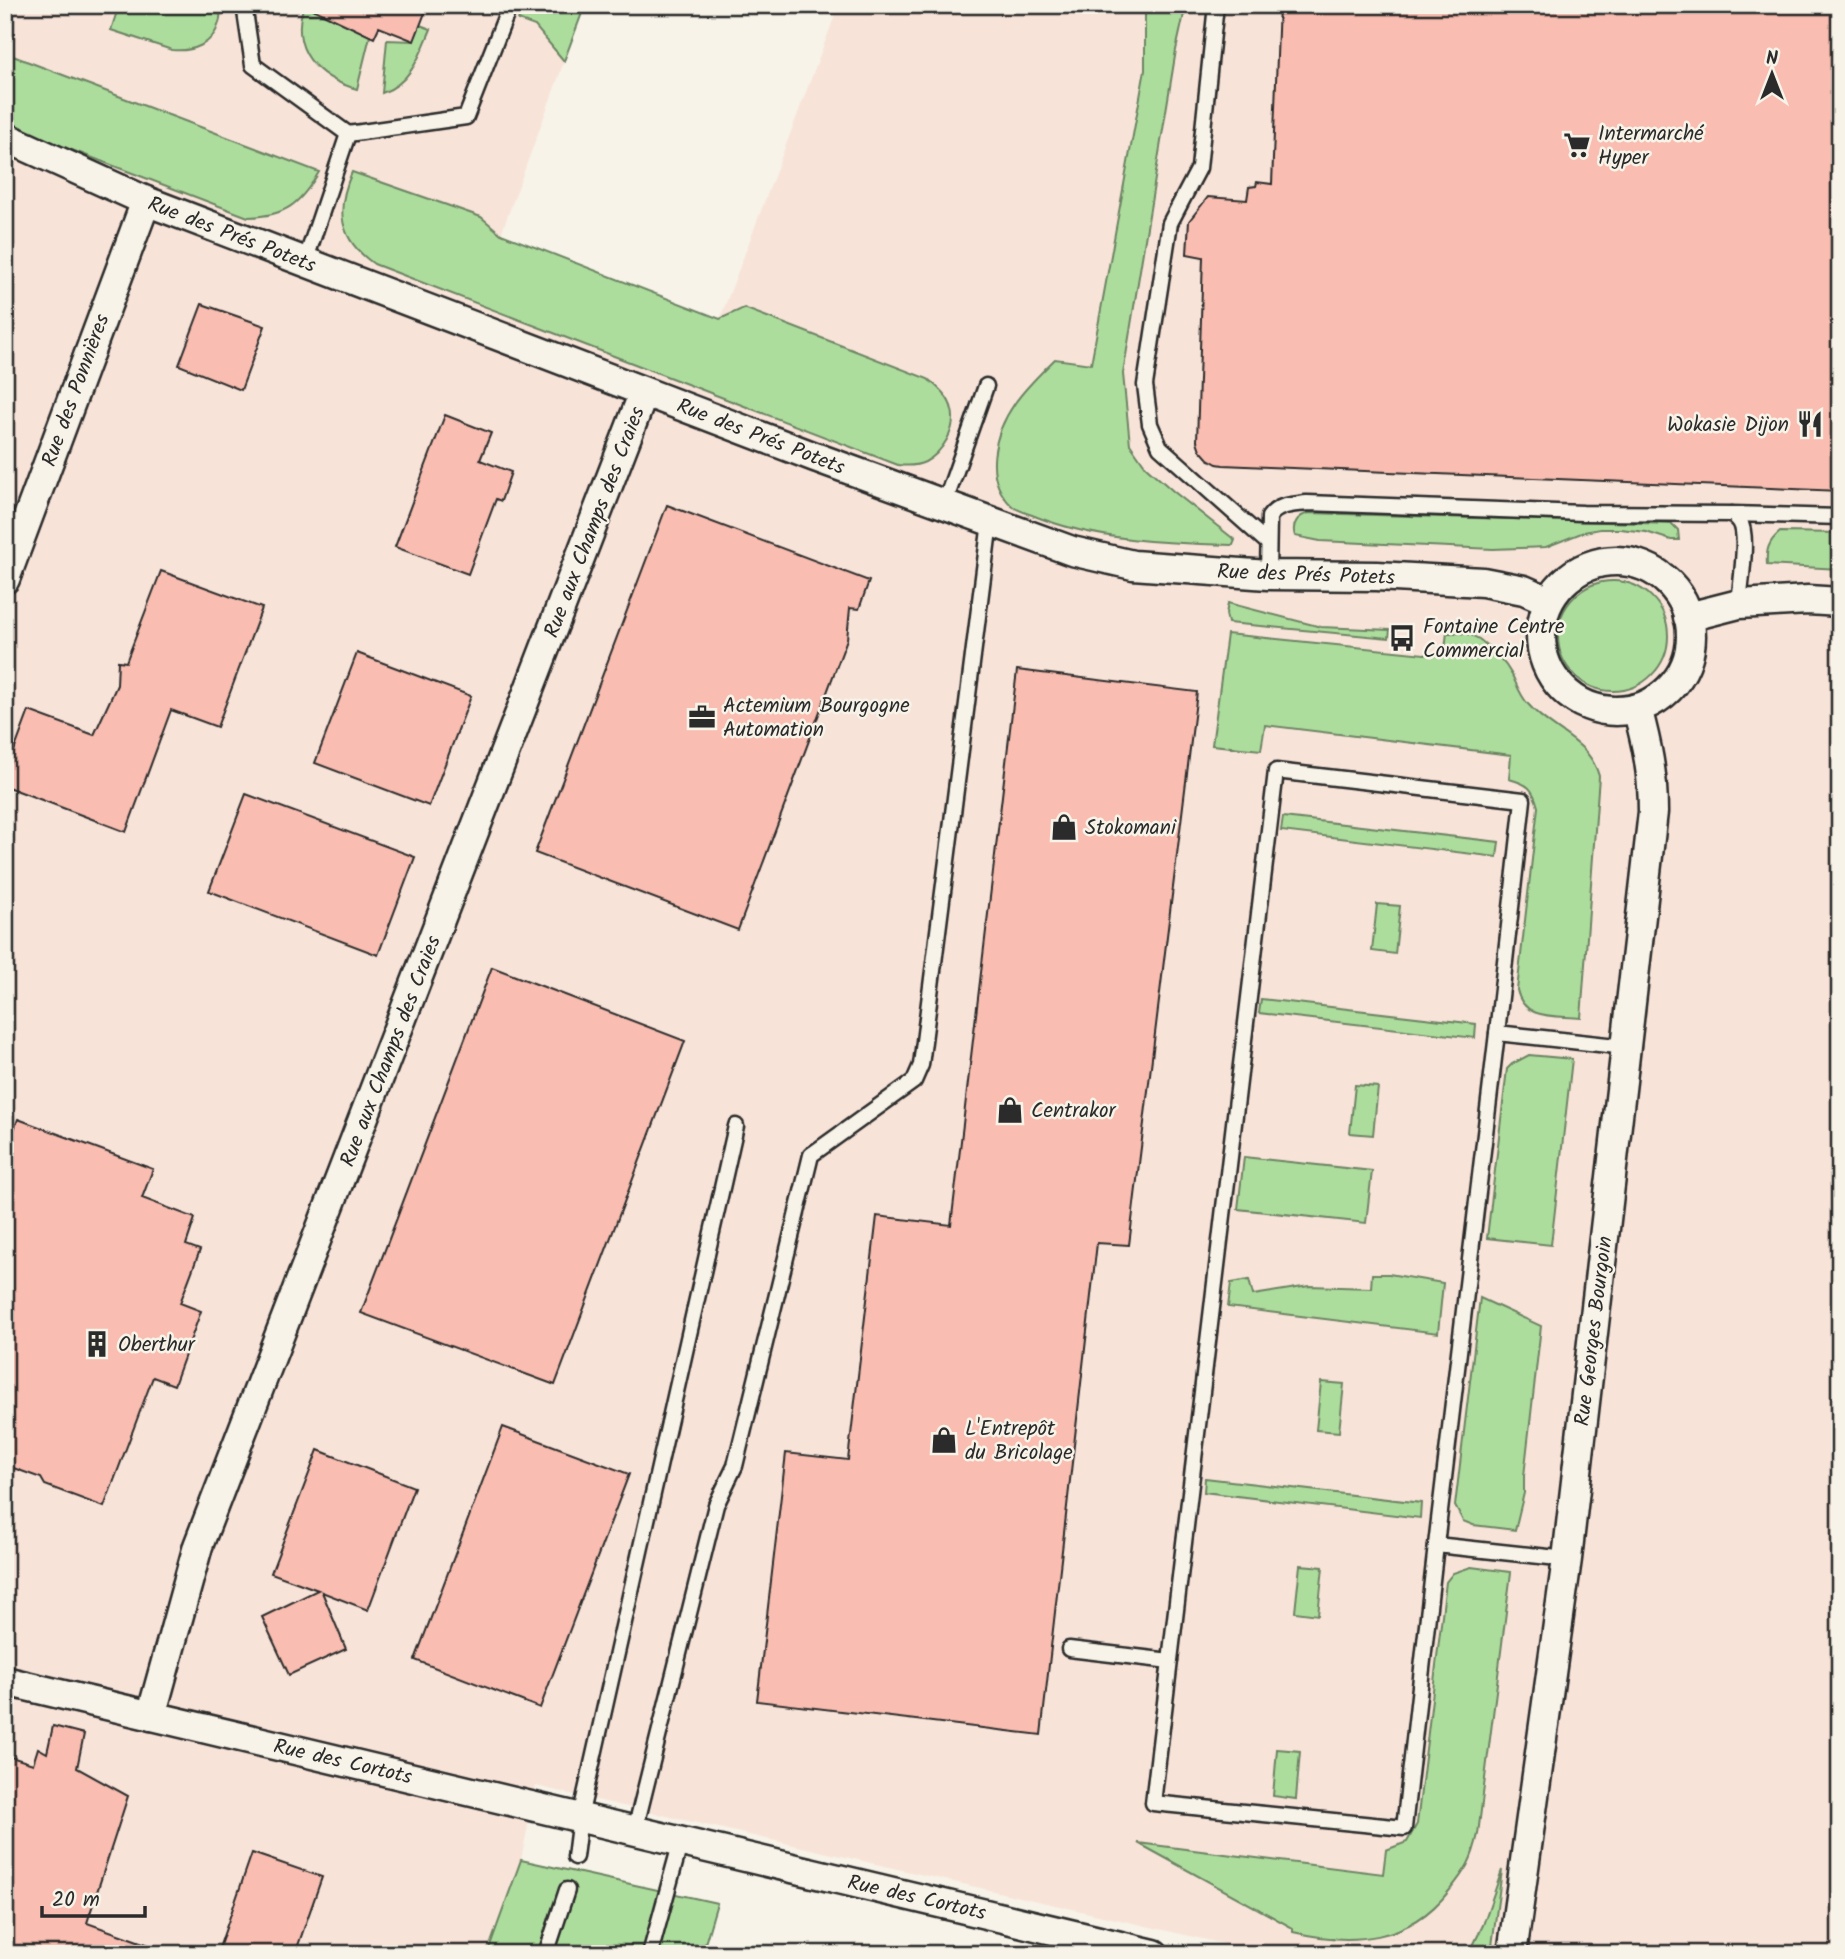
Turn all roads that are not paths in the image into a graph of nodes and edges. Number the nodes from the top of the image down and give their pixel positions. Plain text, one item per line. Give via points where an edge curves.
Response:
1 (244, 5) edge
2 (510, 5) edge
3 (1216, 5) edge
4 (348, 134) junction
5 (5, 138) edge
6 (146, 201) junction
7 (305, 262) junction
8 (986, 386) dead end
9 (644, 392) junction
10 (944, 505) junction
11 (1732, 514) junction
12 (1840, 517) edge
13 (990, 522) junction
14 (1268, 542) junction
15 (1268, 575) junction
16 (5, 579) edge
17 (1549, 601) junction
18 (1840, 602) edge
19 (1739, 604) junction
20 (1688, 617) junction
21 (1637, 708) junction
22 (1497, 1033) junction
23 (1626, 1046) junction
24 (736, 1126) dead end
25 (1436, 1545) junction
26 (1567, 1559) junction
27 (1069, 1648) dead end
28 (1170, 1661) junction
29 (5, 1681) edge
30 (151, 1716) junction
31 (580, 1817) junction
32 (635, 1830) junction
33 (681, 1841) junction
34 (575, 1857) dead end
35 (567, 1890) dead end
36 (546, 1954) edge
37 (650, 1954) edge
38 (1154, 1954) edge
39 (1512, 1954) edge

1 - 4 lane via 253,65
2 - 4 lane via 466,117
3 - 14 lane via 1199,168 1170,223 1144,386 1150,424 1160,447
4 - 7 lane
5 - 6 street, Rue des Prés Potets
6 - 7 street, Rue des Prés Potets
6 - 16 street, Rue des Ponnières
7 - 9 street, Rue des Prés Potets
8 - 10 lane
9 - 10 street, Rue des Prés Potets
9 - 30 street, Rue aux Champs des Craies via 198,1546
10 - 13 street, Rue des Prés Potets
11 - 12 lane
11 - 14 lane via 1307,503 1273,511
11 - 19 lane via 1743,528
13 - 15 street, Rue des Prés Potets via 1072,551 1133,565
13 - 32 lane via 920,1065 914,1082 811,1155 736,1466 716,1505
14 - 15 lane
15 - 17 street, Rue des Prés Potets via 1483,582 1524,590
17 - 20 street via 1573,574 1595,564 1618,561 1642,565 1663,578 1679,595
17 - 21 street via 1541,643 1558,683 1593,707
18 - 19 street
19 - 20 street
20 - 21 street via 1690,649 1678,677 1656,699
21 - 23 street, Rue Georges Bourgoin via 1650,759 1653,812
22 - 23 lane
22 - 25 lane
22 - 28 lane via 1523,800 1276,771
23 - 26 street, Rue Georges Bourgoin
24 - 31 lane
25 - 26 lane
25 - 28 lane via 1404,1828 1153,1803
26 - 39 street, Rue Georges Bourgoin
27 - 28 lane
29 - 30 street, Rue des Cortots
30 - 31 street, Rue des Cortots
31 - 32 street, Rue des Cortots
31 - 34 lane
32 - 33 street, Rue des Cortots
33 - 37 lane
33 - 38 street, Rue des Cortots
35 - 36 lane

